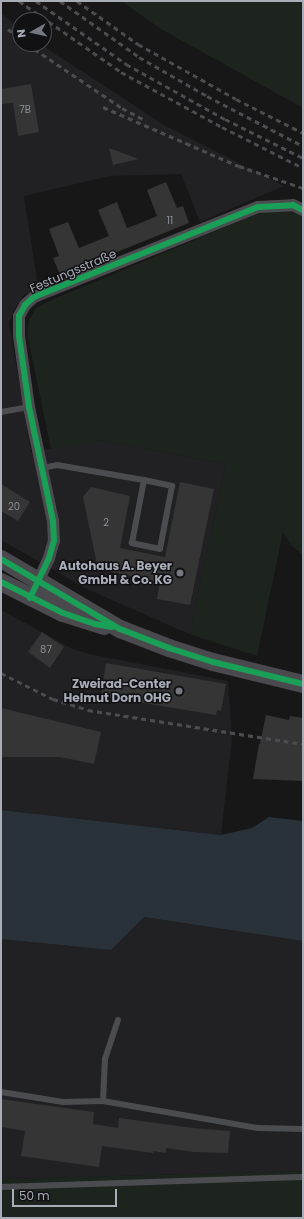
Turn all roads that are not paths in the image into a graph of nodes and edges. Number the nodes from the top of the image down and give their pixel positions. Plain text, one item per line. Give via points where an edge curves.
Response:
1 (303, 210) edge
2 (30, 407) junction
3 (1, 412) edge
4 (42, 468) junction
5 (144, 480) junction
6 (1, 559) edge
7 (39, 580) junction
8 (1, 582) edge
9 (30, 598) junction
10 (120, 629) junction
11 (303, 684) edge
12 (118, 1020) dead end
13 (1, 1092) edge
14 (102, 1101) junction
15 (303, 1129) edge
16 (303, 1177) edge
17 (1, 1187) edge

1 - 2 street, Festungsstraße via 293,205 258,207 34,297 25,305 19,316 19,336
2 - 3 lane
2 - 4 street, Festungsstraße
4 - 5 lane via 57,465
4 - 7 street, Festungsstraße via 53,521 54,541
5 - 5 lane via 132,543 160,549 172,486
6 - 7 main road
7 - 9 street, Festungsstraße
7 - 10 main road
8 - 9 main road
9 - 10 main road via 95,624
10 - 11 main road via 213,662
12 - 14 lane via 105,1060
13 - 14 lane via 63,1102
14 - 15 lane via 258,1128
16 - 17 lane

